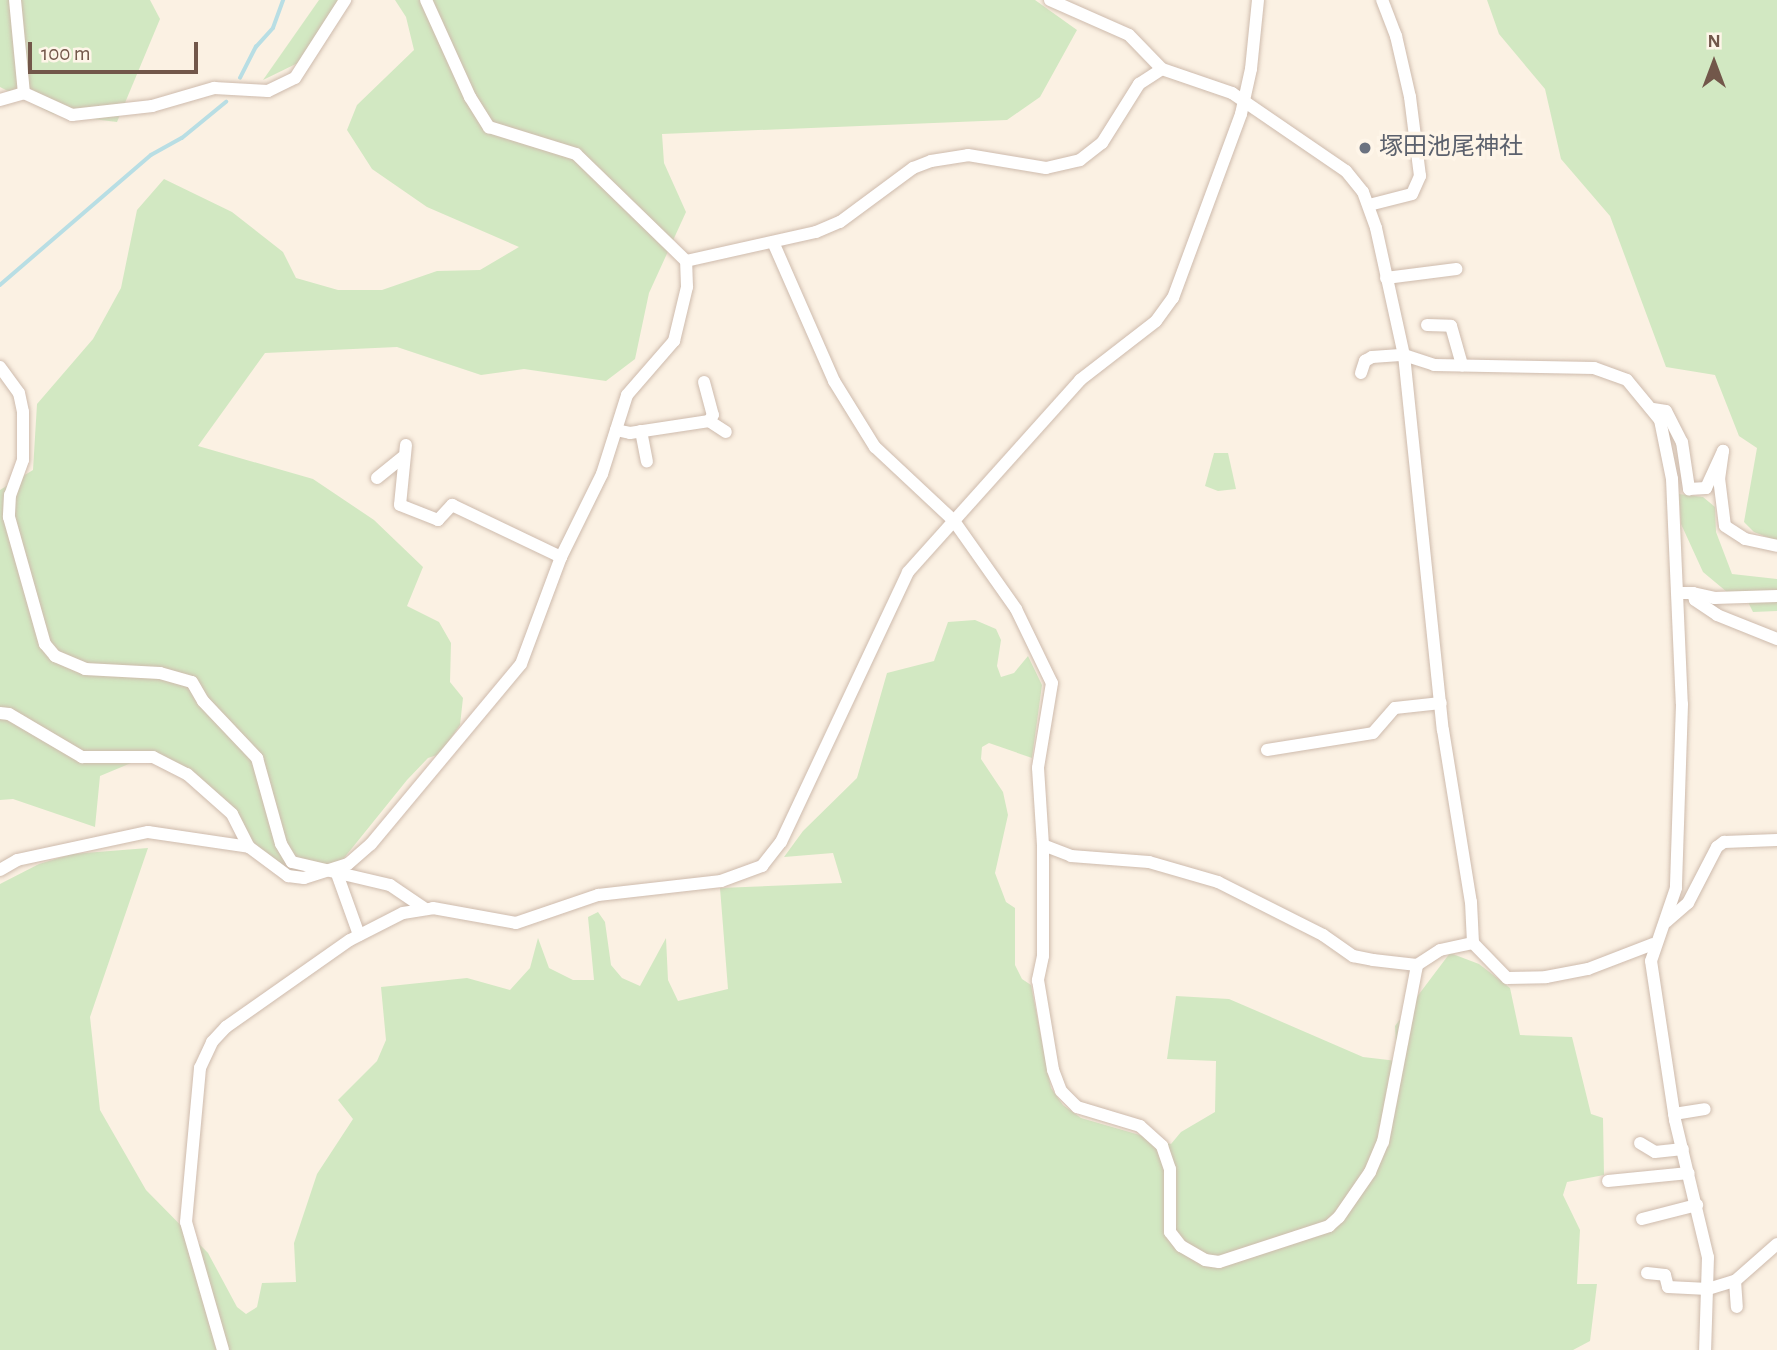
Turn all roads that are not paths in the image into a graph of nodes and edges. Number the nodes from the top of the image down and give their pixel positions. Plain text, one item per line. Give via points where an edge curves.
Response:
1 (15, 0) edge
2 (345, 0) edge
3 (426, 0) edge
4 (1050, 0) edge
5 (1258, 0) edge
6 (1381, 0) edge
7 (1161, 69) junction
8 (24, 93) junction
9 (0, 100) edge
10 (1242, 102) junction
11 (1369, 205) junction
12 (773, 242) junction
13 (686, 261) junction
14 (1456, 269) dead end
15 (1386, 278) junction
16 (1427, 325) dead end
17 (1404, 355) junction
18 (1462, 365) junction
19 (0, 367) edge
20 (1361, 373) dead end
21 (704, 382) dead end
22 (1653, 409) junction
23 (709, 421) junction
24 (616, 430) junction
25 (641, 431) junction
26 (726, 432) dead end
27 (647, 461) dead end
28 (377, 478) dead end
29 (954, 522) junction
30 (1777, 546) edge
31 (561, 556) junction
32 (1678, 593) junction
33 (1693, 593) junction
34 (1777, 597) edge
35 (1777, 639) edge
36 (1441, 703) junction
37 (0, 713) edge
38 (1267, 750) dead end
39 (1777, 840) edge
40 (1043, 845) junction
41 (249, 847) junction
42 (0, 870) edge
43 (336, 871) junction
44 (424, 908) junction
45 (1664, 924) junction
46 (359, 935) junction
47 (1473, 943) junction
48 (1653, 944) junction
49 (1417, 965) junction
50 (1705, 1109) dead end
51 (1674, 1114) junction
52 (1640, 1143) dead end
53 (1683, 1149) junction
54 (1689, 1172) junction
55 (1608, 1181) dead end
56 (1697, 1205) junction
57 (1642, 1219) dead end
58 (1777, 1244) edge
59 (1647, 1273) dead end
60 (1735, 1281) junction
61 (1708, 1289) junction
62 (1737, 1307) dead end
63 (223, 1350) edge
64 (1705, 1350) edge

1 - 8 street
2 - 8 street via 295,78 268,91 214,88 152,106 72,114
3 - 13 street via 470,97 489,127 576,154
4 - 7 street via 1129,35
5 - 10 street via 1251,69
6 - 11 street via 1396,36 1420,176 1412,194
7 - 10 street via 1224,89
7 - 12 street via 1139,84 1102,144 1080,160 1046,168 968,155 931,161 912,168 841,222
8 - 9 street
10 - 11 street via 1346,171
10 - 29 street via 1198,239 1166,309 1080,380
11 - 15 street
12 - 13 street
12 - 29 street via 834,381 862,419 866,432
13 - 24 street via 687,287 674,341 627,395
14 - 15 street
15 - 17 street
16 - 18 street via 1451,326
17 - 18 street via 1423,364
17 - 20 street via 1372,357 1365,361
17 - 36 street
18 - 22 street via 1604,369 1627,380
19 - 43 street via 19,393 23,412 23,460 10,495 9,517 45,644 55,656 85,669 160,673 192,682 203,701 257,758 281,844 292,863
21 - 23 street via 713,415
22 - 30 street via 1666,411 1682,442 1689,489 1706,488 1723,451 1718,478 1725,526 1745,539
22 - 32 street via 1671,464
23 - 25 street
23 - 26 street
24 - 25 street
24 - 31 street via 602,474
25 - 27 street
28 - 31 street via 405,451 400,505 438,520 452,506
29 - 40 street via 1016,609 1052,683 1038,768
29 - 44 street via 903,580 781,842 762,866 721,881 598,895 516,923
31 - 43 street via 521,664 371,844
32 - 33 street
32 - 45 street via 1682,704 1677,869
33 - 34 street via 1714,598
33 - 35 street via 1695,600 1717,615
36 - 38 street via 1395,708 1373,733
36 - 47 street
37 - 41 street via 82,757 153,757 187,774 232,814
39 - 45 street via 1724,842 1717,847 1688,903
40 - 49 street via 1071,856 1149,863 1219,882 1323,935 1353,956
40 - 49 street via 1038,980 1060,1091 1077,1107 1139,1126 1162,1146 1170,1169 1170,1232 1181,1246 1205,1260 1239,1258 1329,1226 1348,1207 1382,1142
41 - 42 street via 148,832 17,860
41 - 43 street via 288,876 303,878
43 - 44 street via 390,885
43 - 46 street
44 - 46 street
45 - 48 street
46 - 63 street via 226,1027 202,1058 186,1222
47 - 48 street via 1507,978 1574,973
47 - 49 street via 1440,950
48 - 51 street via 1652,976
50 - 51 street
51 - 53 street
52 - 53 street via 1655,1152
53 - 54 street
54 - 55 street
54 - 56 street
56 - 57 street
56 - 61 street via 1707,1249
58 - 60 street
59 - 61 street via 1665,1275 1668,1287
60 - 61 street
60 - 62 street
61 - 64 street

